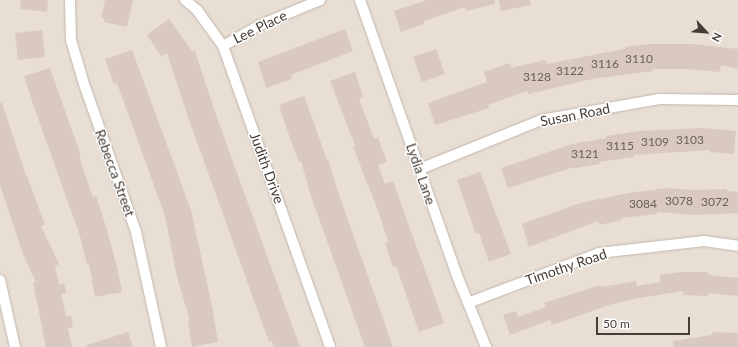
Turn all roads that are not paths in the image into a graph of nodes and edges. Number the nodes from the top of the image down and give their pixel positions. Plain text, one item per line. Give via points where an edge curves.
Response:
1 (70, 0) edge
2 (185, 0) edge
3 (320, 0) edge
4 (360, 0) edge
5 (223, 46) junction
6 (738, 100) edge
7 (420, 169) junction
8 (738, 246) edge
9 (0, 280) edge
10 (468, 304) junction
11 (15, 347) edge
12 (161, 347) edge
13 (330, 347) edge
14 (486, 347) edge

1 - 12 street, Rebecca Street via 71,40 136,232
2 - 5 street, Judith Drive via 197,10
3 - 5 street, Lee Place via 260,25
4 - 7 street, Lydia Lane
5 - 13 street, Judith Drive
6 - 7 street, Susan Road via 659,99 542,120
7 - 10 street, Lydia Lane
8 - 10 street, Timothy Road via 704,241 599,253
9 - 11 street
10 - 14 street, Lydia Lane

